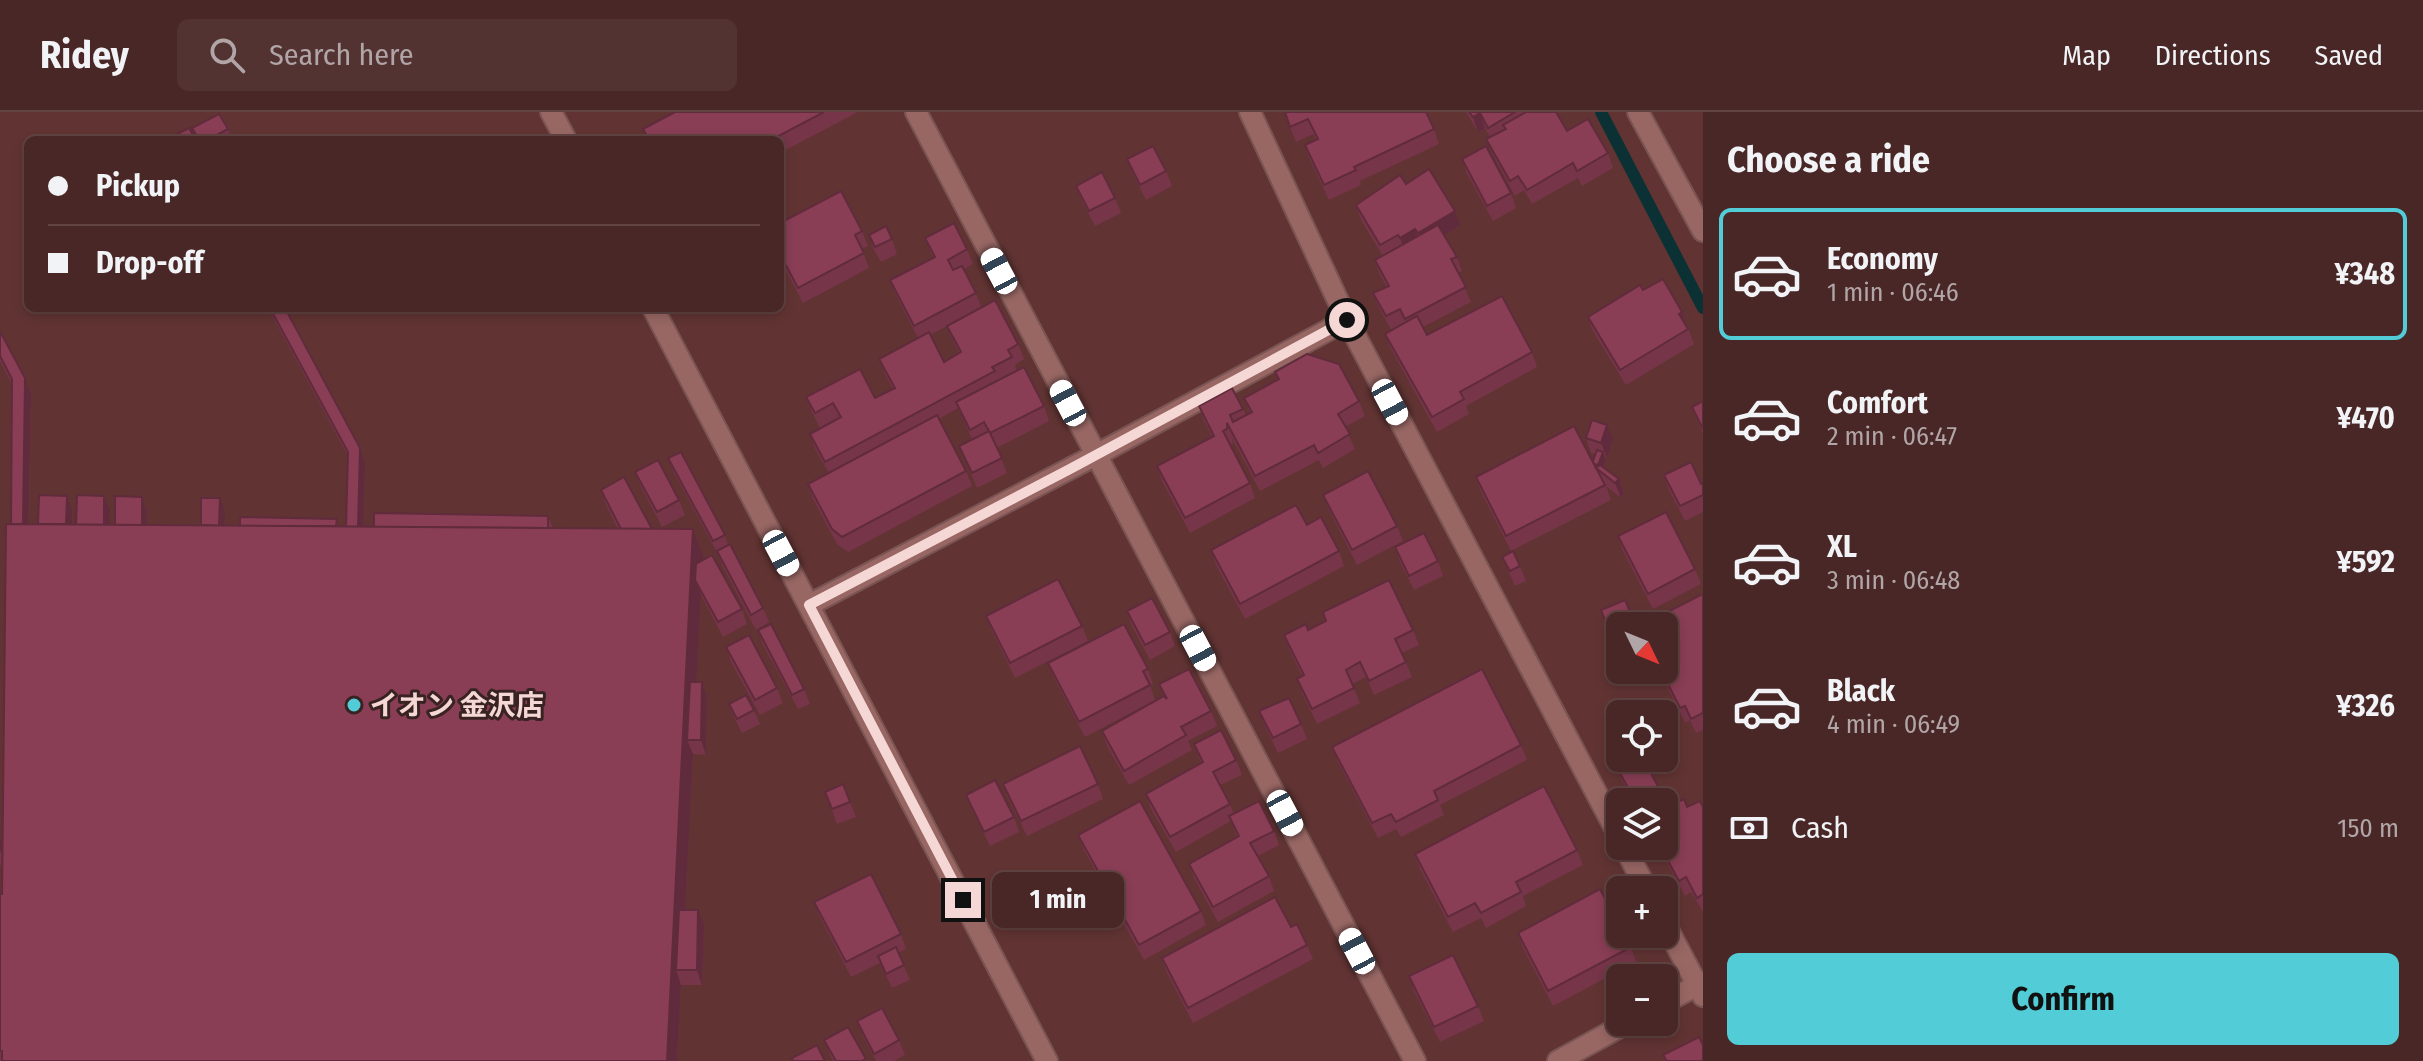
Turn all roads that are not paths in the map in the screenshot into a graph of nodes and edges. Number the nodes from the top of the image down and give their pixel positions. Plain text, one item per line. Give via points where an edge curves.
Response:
1 (551, 112) edge
2 (916, 112) edge
3 (1250, 112) edge
4 (1638, 112) edge
5 (564, 136) edge
6 (1703, 231) edge
7 (655, 312) edge
8 (1347, 320) junction
9 (1096, 455) junction
10 (809, 605) junction
11 (1606, 811) edge
12 (1678, 947) edge
13 (1701, 988) edge
14 (1678, 997) edge
15 (1606, 1035) edge
16 (1047, 1061) edge
17 (1415, 1061) edge
18 (1558, 1061) edge

1 - 5 street
2 - 9 street
3 - 8 street
4 - 6 street
7 - 10 street
8 - 9 street
8 - 11 street
9 - 10 street
9 - 17 street
10 - 16 street
12 - 13 street
13 - 14 street
15 - 18 street

